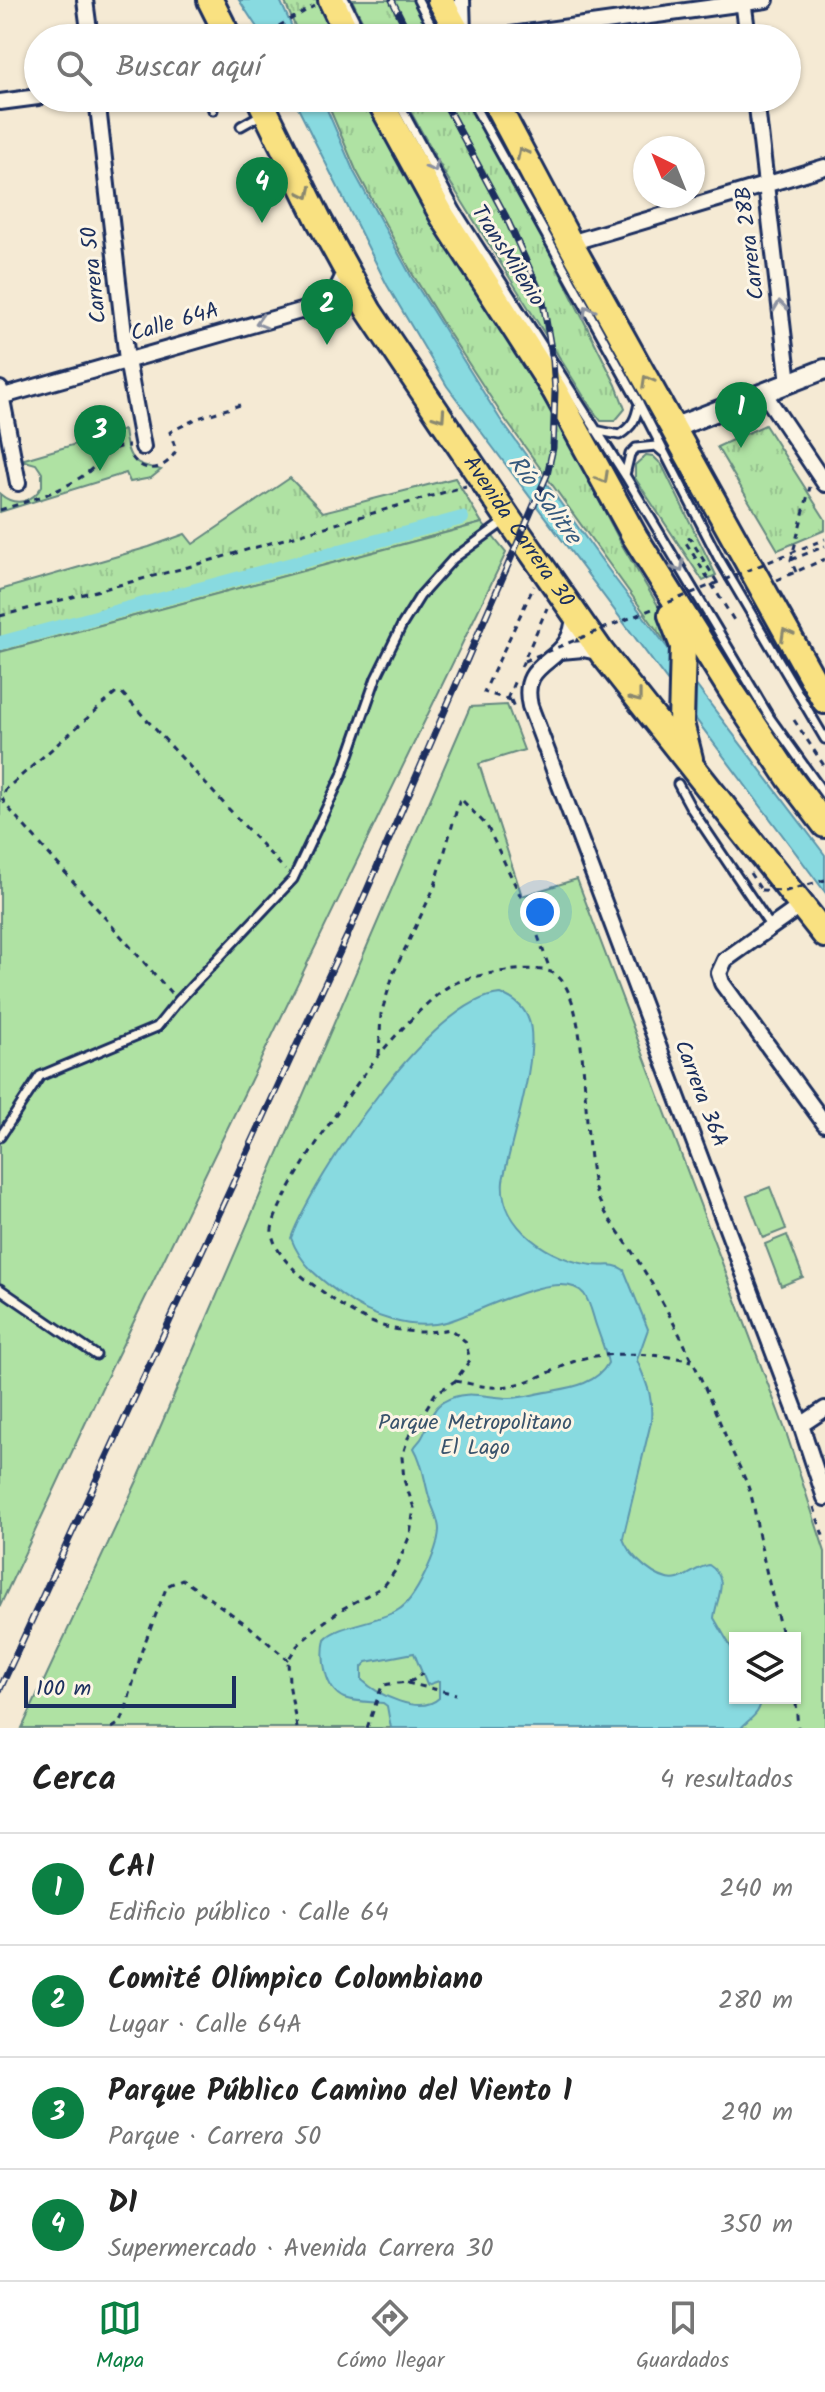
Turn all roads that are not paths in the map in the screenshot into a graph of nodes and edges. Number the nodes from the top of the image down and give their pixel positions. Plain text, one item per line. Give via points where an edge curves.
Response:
1 (85, 0) edge
2 (210, 0) edge
3 (331, 0) edge
4 (345, 0) edge
5 (418, 0) edge
6 (440, 0) edge
7 (462, 0) edge
8 (630, 0) edge
9 (766, 0) edge
10 (743, 2) edge
11 (632, 18) junction
12 (88, 24) edge
13 (222, 24) edge
14 (342, 24) edge
15 (357, 24) edge
16 (431, 24) edge
17 (454, 24) edge
18 (462, 24) edge
19 (589, 24) edge
20 (746, 24) edge
21 (24, 99) edge
22 (0, 102) edge
23 (99, 112) edge
24 (256, 112) edge
25 (266, 112) edge
26 (386, 112) edge
27 (404, 112) edge
28 (478, 112) edge
29 (500, 112) edge
30 (758, 112) edge
31 (241, 126) dead end
32 (825, 167) edge
33 (766, 184) junction
34 (570, 243) junction
35 (346, 271) junction
36 (127, 360) junction
37 (825, 369) edge
38 (789, 383) junction
39 (764, 393) junction
40 (0, 394) edge
41 (639, 403) junction
42 (673, 428) junction
43 (595, 430) junction
44 (143, 447) dead end
45 (665, 453) junction
46 (625, 475) junction
47 (18, 483) dead end
48 (825, 484) edge
49 (508, 518) junction
50 (635, 537) junction
51 (574, 614) junction
52 (561, 651) junction
53 (602, 653) junction
54 (825, 701) edge
55 (825, 739) edge
56 (687, 778) junction
57 (825, 795) edge
58 (825, 825) edge
59 (802, 905) junction
60 (771, 927) junction
61 (825, 935) edge
62 (825, 1124) edge
63 (0, 1137) edge
64 (0, 1289) edge
65 (96, 1355) dead end
66 (825, 1409) edge
67 (801, 1425) junction
68 (825, 1498) edge

1 - 12 street
2 - 13 highway
3 - 14 highway
4 - 15 lane
5 - 16 lane
6 - 17 highway
7 - 18 street
8 - 11 street
9 - 10 street
10 - 11 street
10 - 20 street
11 - 19 street
21 - 22 street
23 - 36 street, Carrera 50
24 - 31 lane
25 -> 35 highway, Avenida Carrera 30
26 -> 50 highway via 443,217 555,391
27 -> 43 lane, TransMilenio via 456,210
41 -> 28 lane, TransMilenio
34 -> 29 highway
30 - 33 street, Carrera 28B
32 - 33 street
33 - 34 street
38 -> 33 street, Carrera 28B
42 -> 34 highway
35 -> 36 street, Calle 64A via 334,295 318,306
35 -> 49 highway, Avenida Carrera 30
36 - 40 street, Calle 64A
36 - 44 street, Carrera 50
37 - 38 street
38 - 39 street
39 - 42 street
39 - 48 street
40 - 47 street
41 - 43 lane via 632,425 619,435
41 - 45 lane, TransMilenio
54 -> 42 highway
43 - 46 lane, TransMilenio
45 - 46 lane via 656,446 636,448
45 - 55 lane, TransMilenio via 718,557
46 -> 57 lane, TransMilenio via 770,718
49 - 51 highway, Avenida Carrera 30
49 - 63 lane via 453,559 402,625 376,678 342,775 293,879 157,1027 40,1076
50 - 56 highway via 680,636
50 - 58 highway via 742,707
51 - 52 street via 572,632
51 - 53 highway, Avenida Carrera 30
52 - 53 street
52 - 67 street, Carrera 36A via 539,666 528,683 530,706
53 -> 56 highway, Avenida Carrera 30
56 - 59 highway, Avenida Carrera 30
56 - 60 lane via 709,835
59 - 60 street
59 - 61 highway, Avenida Carrera 30
60 - 62 street via 725,960 719,973
64 - 65 lane
66 - 67 street
67 - 68 street, Carrera 36A

